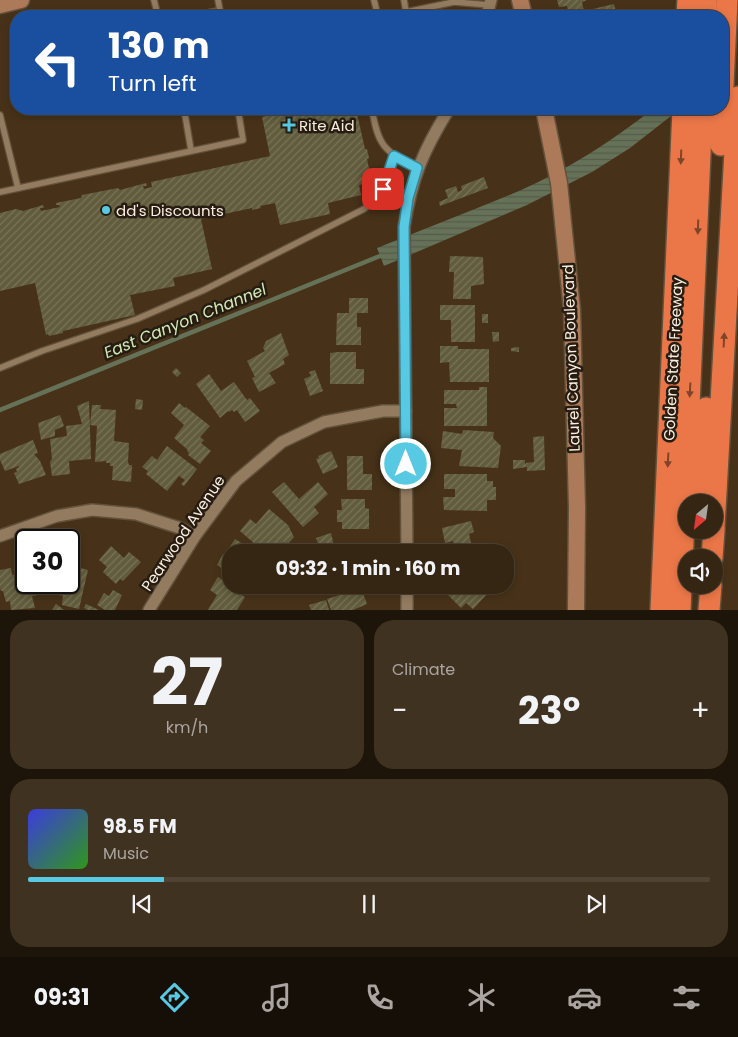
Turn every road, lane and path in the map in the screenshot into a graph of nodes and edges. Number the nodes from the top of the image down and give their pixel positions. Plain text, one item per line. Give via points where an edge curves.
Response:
1 (21, 0) edge
2 (454, 1) edge
3 (0, 5) edge
4 (489, 7) edge
5 (415, 10) edge
6 (738, 97) edge
7 (0, 115) edge
8 (185, 115) edge
9 (239, 115) edge
10 (373, 115) edge
11 (445, 115) edge
12 (545, 115) edge
13 (683, 115) edge
14 (702, 115) edge
15 (722, 115) edge
16 (191, 150) junction
17 (394, 156) junction
18 (417, 168) junction
19 (18, 188) junction
20 (0, 192) edge
21 (0, 368) edge
22 (406, 411) junction
23 (700, 494) edge
24 (716, 494) edge
25 (0, 536) edge
26 (196, 536) junction
27 (406, 544) edge
28 (407, 594) edge
29 (693, 594) edge
30 (710, 594) edge
31 (149, 610) edge
32 (407, 610) edge
33 (576, 610) edge
34 (660, 610) edge
35 (680, 610) edge
36 (692, 610) edge
37 (709, 610) edge

1 - 3 main road
2 - 4 lane
2 - 5 lane
24 -> 6 highway
7 - 19 lane
8 - 16 lane
9 - 16 lane via 243,140
10 - 17 lane via 381,142
11 - 18 street
12 - 33 main road, Laurel Canyon Boulevard via 559,183 572,310
13 -> 34 highway, Golden State Freeway
14 -> 35 highway
15 - 23 highway
16 - 19 lane
17 - 18 lane
17 - 21 lane via 383,189 364,209 204,290 137,319
18 - 22 street via 404,227
19 - 20 lane
22 - 26 street, Pearwood Avenue via 383,411 324,422 282,442 236,480
22 - 27 street
25 - 26 street via 56,516 92,510 136,514
26 - 31 street, Pearwood Avenue
28 - 32 street
29 - 36 highway
30 - 37 highway

